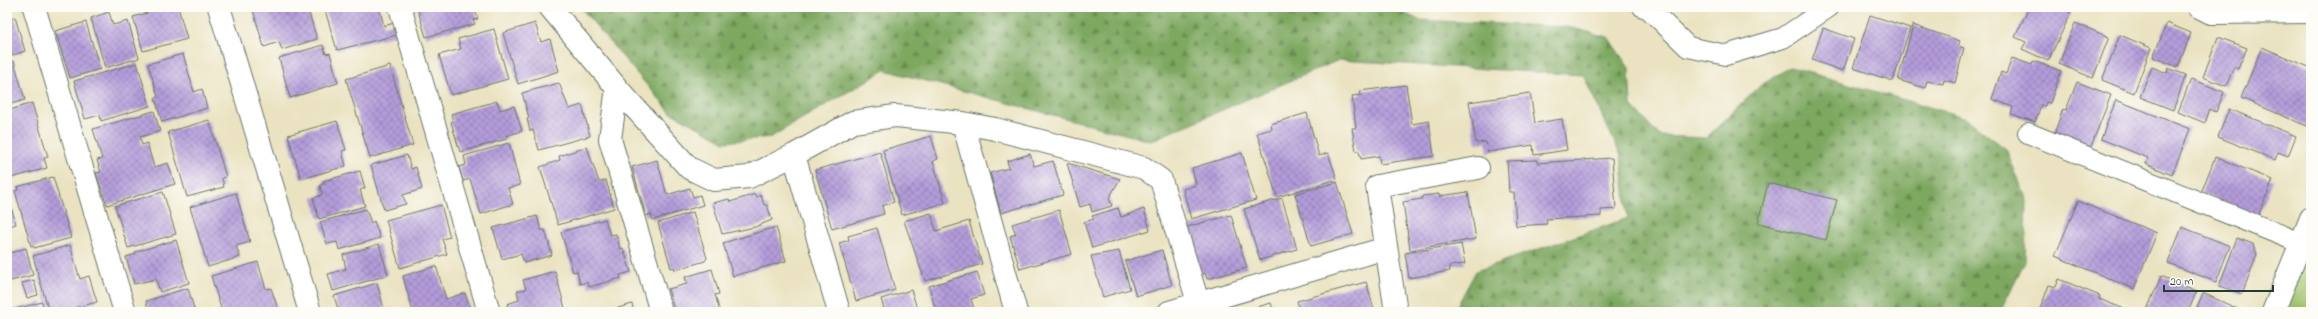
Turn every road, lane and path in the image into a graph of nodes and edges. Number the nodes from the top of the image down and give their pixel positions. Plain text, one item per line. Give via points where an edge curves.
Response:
1 (34, 7) edge
2 (219, 7) edge
3 (400, 7) edge
4 (550, 7) edge
5 (1643, 7) edge
6 (1829, 7) edge
7 (2186, 7) edge
8 (2205, 10) edge
9 (2311, 12) edge
10 (616, 88) junction
11 (963, 123) junction
12 (2028, 133) dead end
13 (794, 155) junction
14 (1478, 168) dead end
15 (2311, 218) edge
16 (2301, 243) junction
17 (1386, 248) junction
18 (1200, 308) edge
19 (125, 312) edge
20 (310, 312) edge
21 (490, 312) edge
22 (661, 312) edge
23 (839, 312) edge
24 (1016, 312) edge
25 (1169, 312) edge
26 (1396, 312) edge
27 (2273, 312) edge

1 - 19 street
2 - 20 street
3 - 21 street
4 - 10 street
5 - 6 lane via 1648,8 1688,46 1726,55 1783,38
7 - 8 lane
8 - 9 street
10 - 13 street via 689,168 714,180 749,177
10 - 22 street via 610,139
11 - 13 street via 895,116 853,122
11 - 18 street via 1144,168 1161,180
11 - 24 street
12 - 16 lane
13 - 23 street
14 - 17 street via 1377,186
15 - 16 street
16 - 27 street
17 - 18 street
17 - 26 street
18 - 25 street

